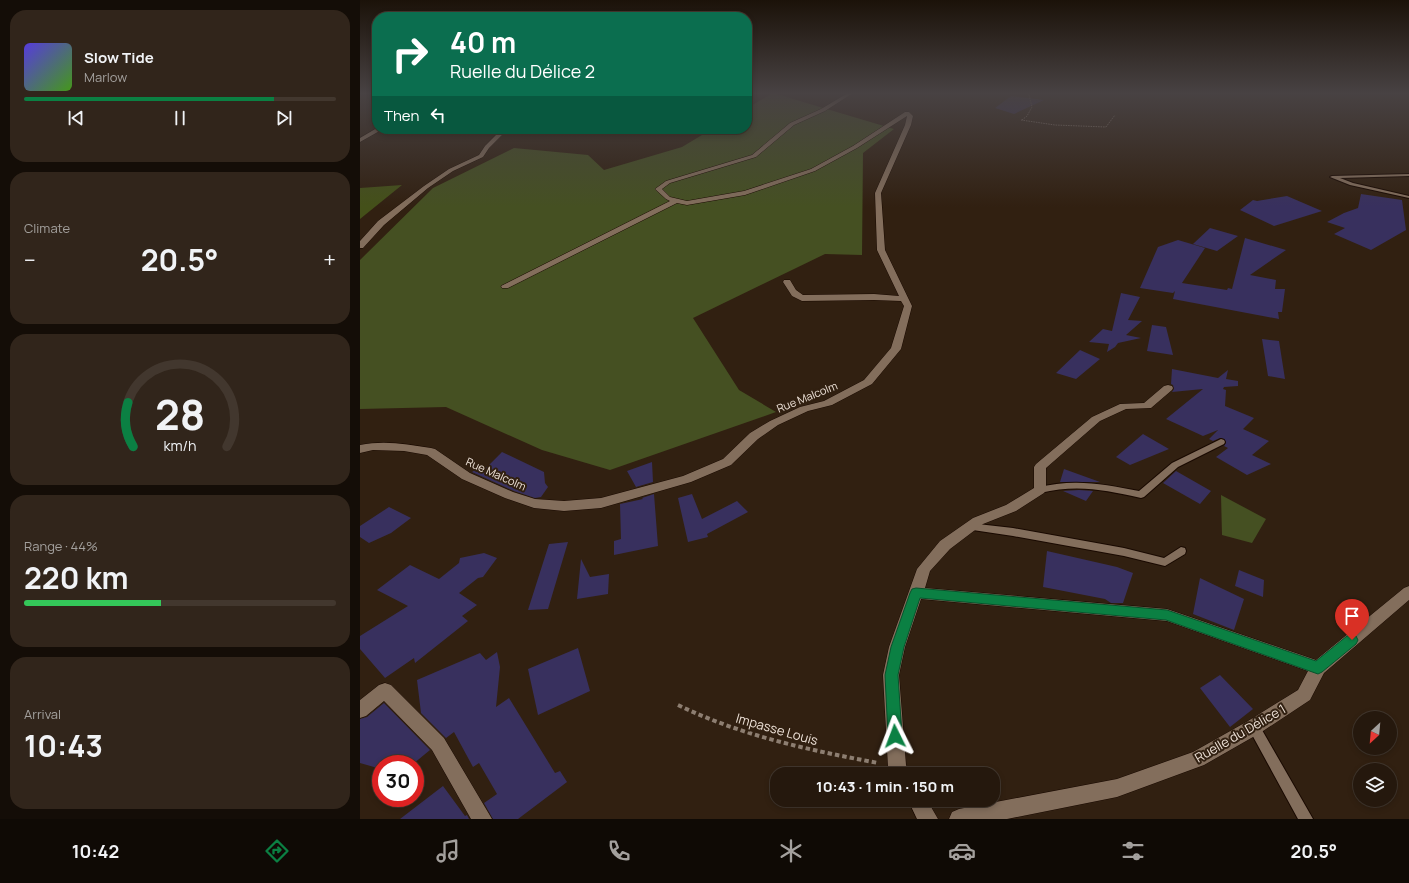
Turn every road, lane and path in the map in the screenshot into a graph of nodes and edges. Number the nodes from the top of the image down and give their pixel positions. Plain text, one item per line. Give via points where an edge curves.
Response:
1 (783, 131) edge
2 (879, 131) edge
3 (905, 131) edge
4 (372, 133) edge
5 (499, 134) edge
6 (360, 140) edge
7 (1409, 175) edge
8 (1409, 197) edge
9 (676, 200) junction
10 (360, 246) edge
11 (787, 282) dead end
12 (505, 286) dead end
13 (904, 299) junction
14 (1168, 388) dead end
15 (1221, 442) dead end
16 (360, 449) edge
17 (1040, 490) junction
18 (969, 528) junction
19 (1181, 551) dead end
20 (1409, 592) edge
21 (916, 593) junction
22 (1318, 668) junction
23 (678, 704) dead end
24 (360, 710) edge
25 (1254, 727) junction
26 (886, 767) edge
27 (899, 767) edge
28 (921, 807) edge
29 (482, 819) edge
30 (928, 819) edge
31 (960, 819) edge
32 (1306, 819) edge

1 - 9 street, Rue Malcolm via 754,156 668,182 658,189 668,198
2 - 9 street, Rue Malcolm via 813,170 745,193 687,203
3 - 13 street, Rue Malcolm via 878,193 881,250
4 - 6 street
5 - 10 street via 481,156 451,170 426,187 381,223
7 - 8 lane via 1332,177
9 - 12 street
11 - 13 street via 792,292 802,298
13 - 16 street, Rue Malcolm via 908,306 896,349 868,382 828,403 804,409 774,423 754,436 727,462 688,479 601,503 564,506 534,503 466,476 431,452 404,447 373,446
14 - 17 street via 1147,406 1124,406 1096,419 1040,467
15 - 17 lane via 1175,465 1141,495 1091,484 1057,485
17 - 18 street via 1011,508 978,521
18 - 19 lane via 1013,532 1166,562
18 - 21 street via 944,545 924,569
20 - 22 street, Ruelle du Délice 1
21 - 22 street via 1167,615
21 - 27 street via 897,647 892,675
22 - 25 street, Ruelle du Délice 1 via 1304,695
23 - 26 path, Impasse Louis via 701,717 791,746
24 - 29 street via 384,690 438,744
25 - 31 street, Ruelle du Délice 1 via 1198,759 1117,788
25 - 32 lane
28 - 30 street

